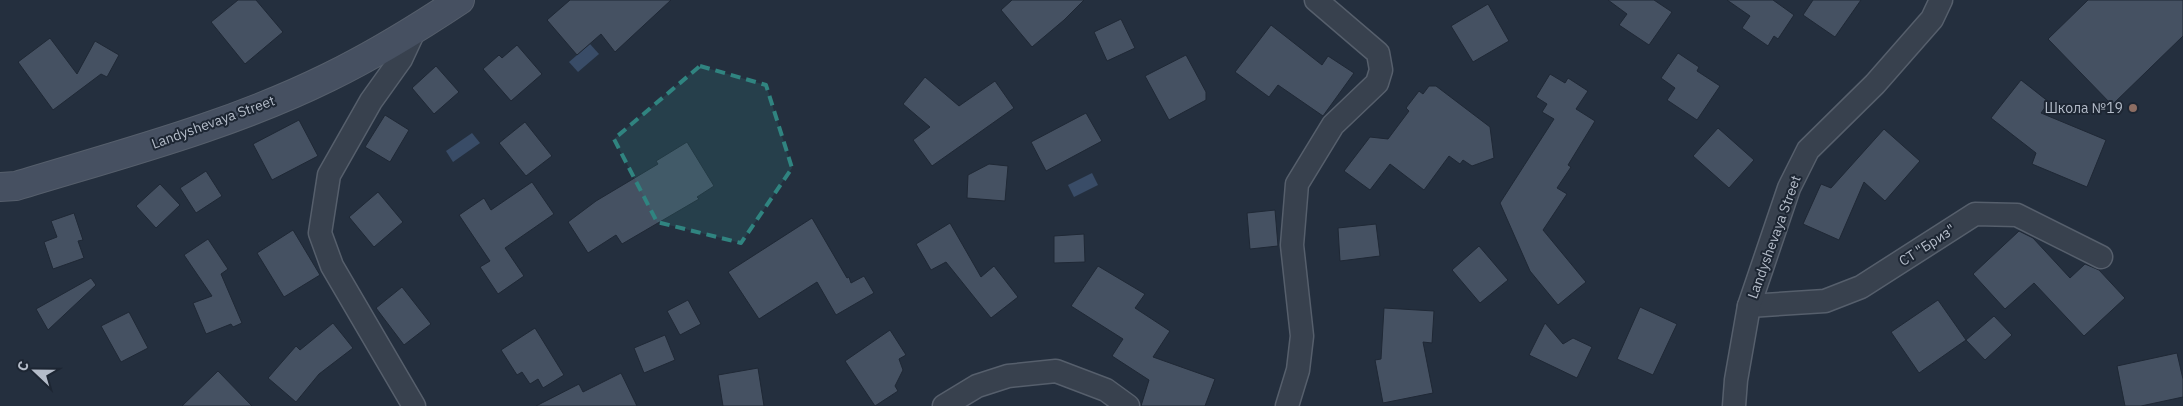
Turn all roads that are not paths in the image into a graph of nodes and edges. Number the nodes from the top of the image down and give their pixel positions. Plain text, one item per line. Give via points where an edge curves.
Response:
1 (460, 0) edge
2 (1316, 0) edge
3 (1941, 0) edge
4 (416, 29) junction
5 (0, 187) edge
6 (2101, 257) dead end
7 (1749, 306) junction
8 (414, 406) edge
9 (944, 406) edge
10 (1128, 406) edge
11 (1288, 406) edge
12 (1734, 406) edge

1 - 4 street, Landyshevaya Street
2 - 11 street via 1378,53 1381,70 1377,83 1333,125 1297,184 1292,245 1302,336 1298,370
3 - 7 street, Landyshevaya Street via 1932,19 1875,84 1808,150 1789,188
4 - 5 street, Landyshevaya Street via 329,78 255,109 173,138 16,186
4 - 8 street via 329,175 320,233 332,266
6 - 7 street, СТ "Бриз" via 2017,215 1975,214 1861,287 1825,301
7 - 12 street, Landyshevaya Street
9 - 10 street via 977,386 1008,376 1056,372 1106,390

